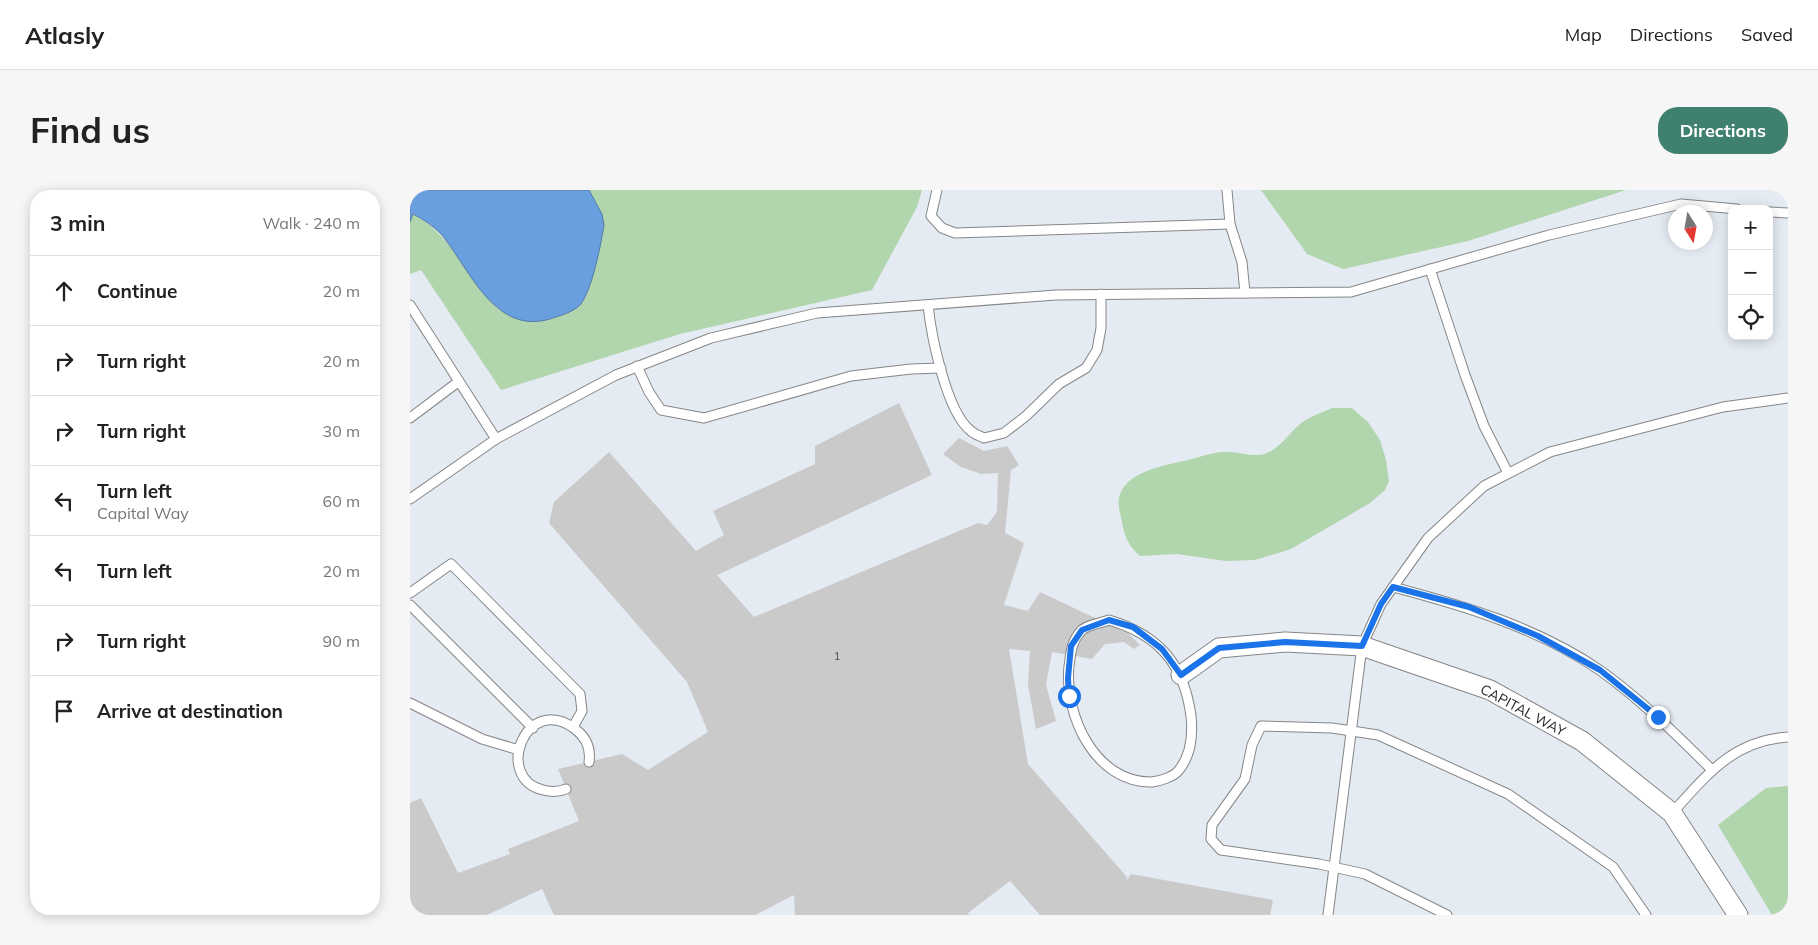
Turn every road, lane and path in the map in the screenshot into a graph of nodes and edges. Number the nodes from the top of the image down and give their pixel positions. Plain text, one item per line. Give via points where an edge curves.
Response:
1 (937, 190) edge
2 (1227, 190) edge
3 (1728, 208) edge
4 (1773, 212) edge
5 (1788, 213) edge
6 (1230, 224) junction
7 (1430, 269) junction
8 (1246, 293) junction
9 (1101, 294) junction
10 (410, 305) edge
11 (928, 305) junction
12 (636, 366) junction
13 (940, 368) junction
14 (458, 382) junction
15 (1788, 398) edge
16 (410, 418) edge
17 (496, 439) junction
18 (1508, 473) junction
19 (410, 499) edge
20 (1393, 587) junction
21 (410, 593) edge
22 (410, 606) edge
23 (1362, 646) junction
24 (1181, 675) junction
25 (410, 703) edge
26 (574, 727) junction
27 (533, 728) junction
28 (1353, 730) junction
29 (1788, 737) edge
30 (519, 750) junction
31 (589, 762) dead end
32 (1712, 770) junction
33 (566, 789) dead end
34 (1672, 813) junction
35 (1335, 867) junction
36 (1328, 915) edge
37 (1447, 915) edge
38 (1646, 915) edge
39 (1738, 915) edge

1 - 6 lane via 931,216 942,228 955,232
2 - 6 lane
3 - 7 lane via 1681,204 1549,235
4 - 5 lane
6 - 8 lane via 1242,262
7 - 8 lane via 1351,292
7 - 18 lane via 1484,426
8 - 9 lane
9 - 11 lane
9 - 13 lane via 1097,350 1086,368 1059,384 1004,433 984,438 970,430 957,412
10 - 14 lane
11 - 12 lane via 817,313 711,338
11 - 13 lane via 931,336
12 - 13 lane via 661,410 704,418 851,376
12 - 17 lane
14 - 16 lane
14 - 17 lane
15 - 18 lane via 1723,407 1550,452
17 - 19 lane
18 - 20 lane via 1484,486 1428,538
20 - 23 lane via 1381,604
20 - 32 lane via 1469,607 1538,636 1600,670 1658,717
21 - 26 lane via 451,564 580,694 582,711
22 - 27 lane
23 - 24 street, CAPITAL WAY via 1285,642 1219,648
23 - 28 lane
23 - 34 street, CAPITAL WAY via 1490,690 1582,742
24 - 24 lane via 1162,649 1133,627 1109,620 1082,630 1071,646 1068,678 1075,720 1087,743 1122,776 1136,782 1158,781 1178,772 1188,756 1193,731 1189,700
25 - 30 lane via 482,739
26 - 27 lane via 553,719 542,721
26 - 31 lane via 588,744
27 - 30 lane via 525,733
28 - 35 lane
28 - 35 lane via 1261,726 1252,745 1245,779 1212,825 1211,838 1221,850
28 - 38 lane via 1378,735 1508,794 1613,867
29 - 32 lane via 1735,751
30 - 33 lane via 518,762 529,782 539,789
32 - 34 lane
34 - 39 street, CAPITAL WAY
35 - 36 lane
35 - 37 lane via 1365,874

